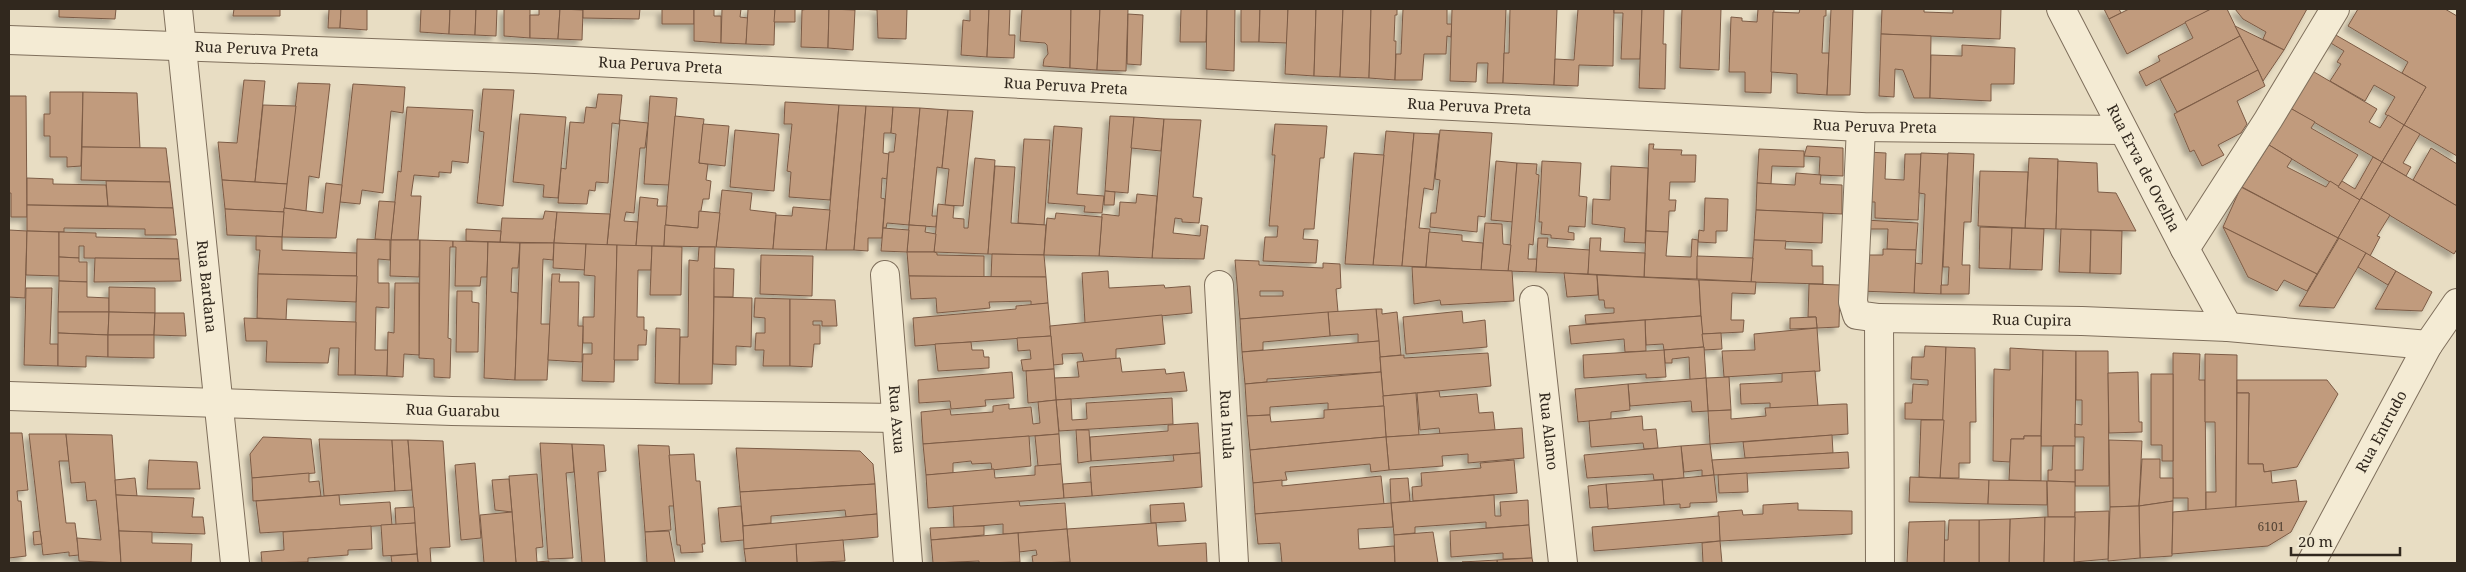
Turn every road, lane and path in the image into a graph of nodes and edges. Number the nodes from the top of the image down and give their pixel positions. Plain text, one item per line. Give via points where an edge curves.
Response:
1 (178, 9) edge
2 (2060, 9) edge
3 (2335, 9) edge
4 (9, 40) edge
5 (182, 47) junction
6 (1861, 126) junction
7 (2122, 130) junction
8 (2185, 249) junction
9 (885, 275) dead end
10 (1219, 285) dead end
11 (1534, 300) dead end
12 (2457, 303) edge
13 (1879, 318) junction
14 (2228, 327) junction
15 (2428, 345) junction
16 (9, 396) edge
17 (220, 402) junction
18 (896, 418) junction
19 (236, 563) edge
20 (908, 563) edge
21 (1234, 563) edge
22 (1563, 563) edge
23 (1880, 563) edge
24 (2311, 563) edge

1 - 5 street, Rua Bardana
2 - 7 street, Rua Erva de Ovelha
3 - 8 street
4 - 5 street, Rua Peruva Preta
5 - 6 street, Rua Peruva Preta via 535,59
5 - 17 street, Rua Bardana
6 - 7 street, Rua Peruva Preta
6 - 13 street, Rua Cupira via 1853,302 1857,315
7 - 8 street, Rua Erva de Ovelha
8 - 14 street, Rua Erva de Ovelha
9 - 18 street, Rua Axua
10 - 21 street, Rua Inula
11 - 22 street, Rua Alamo
12 - 15 street, Rua Entrudo
13 - 14 street, Rua Cupira
13 - 23 street
14 - 15 street, Rua Cupira
15 - 24 street, Rua Entrudo
16 - 17 street, Rua Guarabu
17 - 18 street, Rua Guarabu via 452,411
17 - 19 street, Rua Bardana
18 - 20 street, Rua Axua

